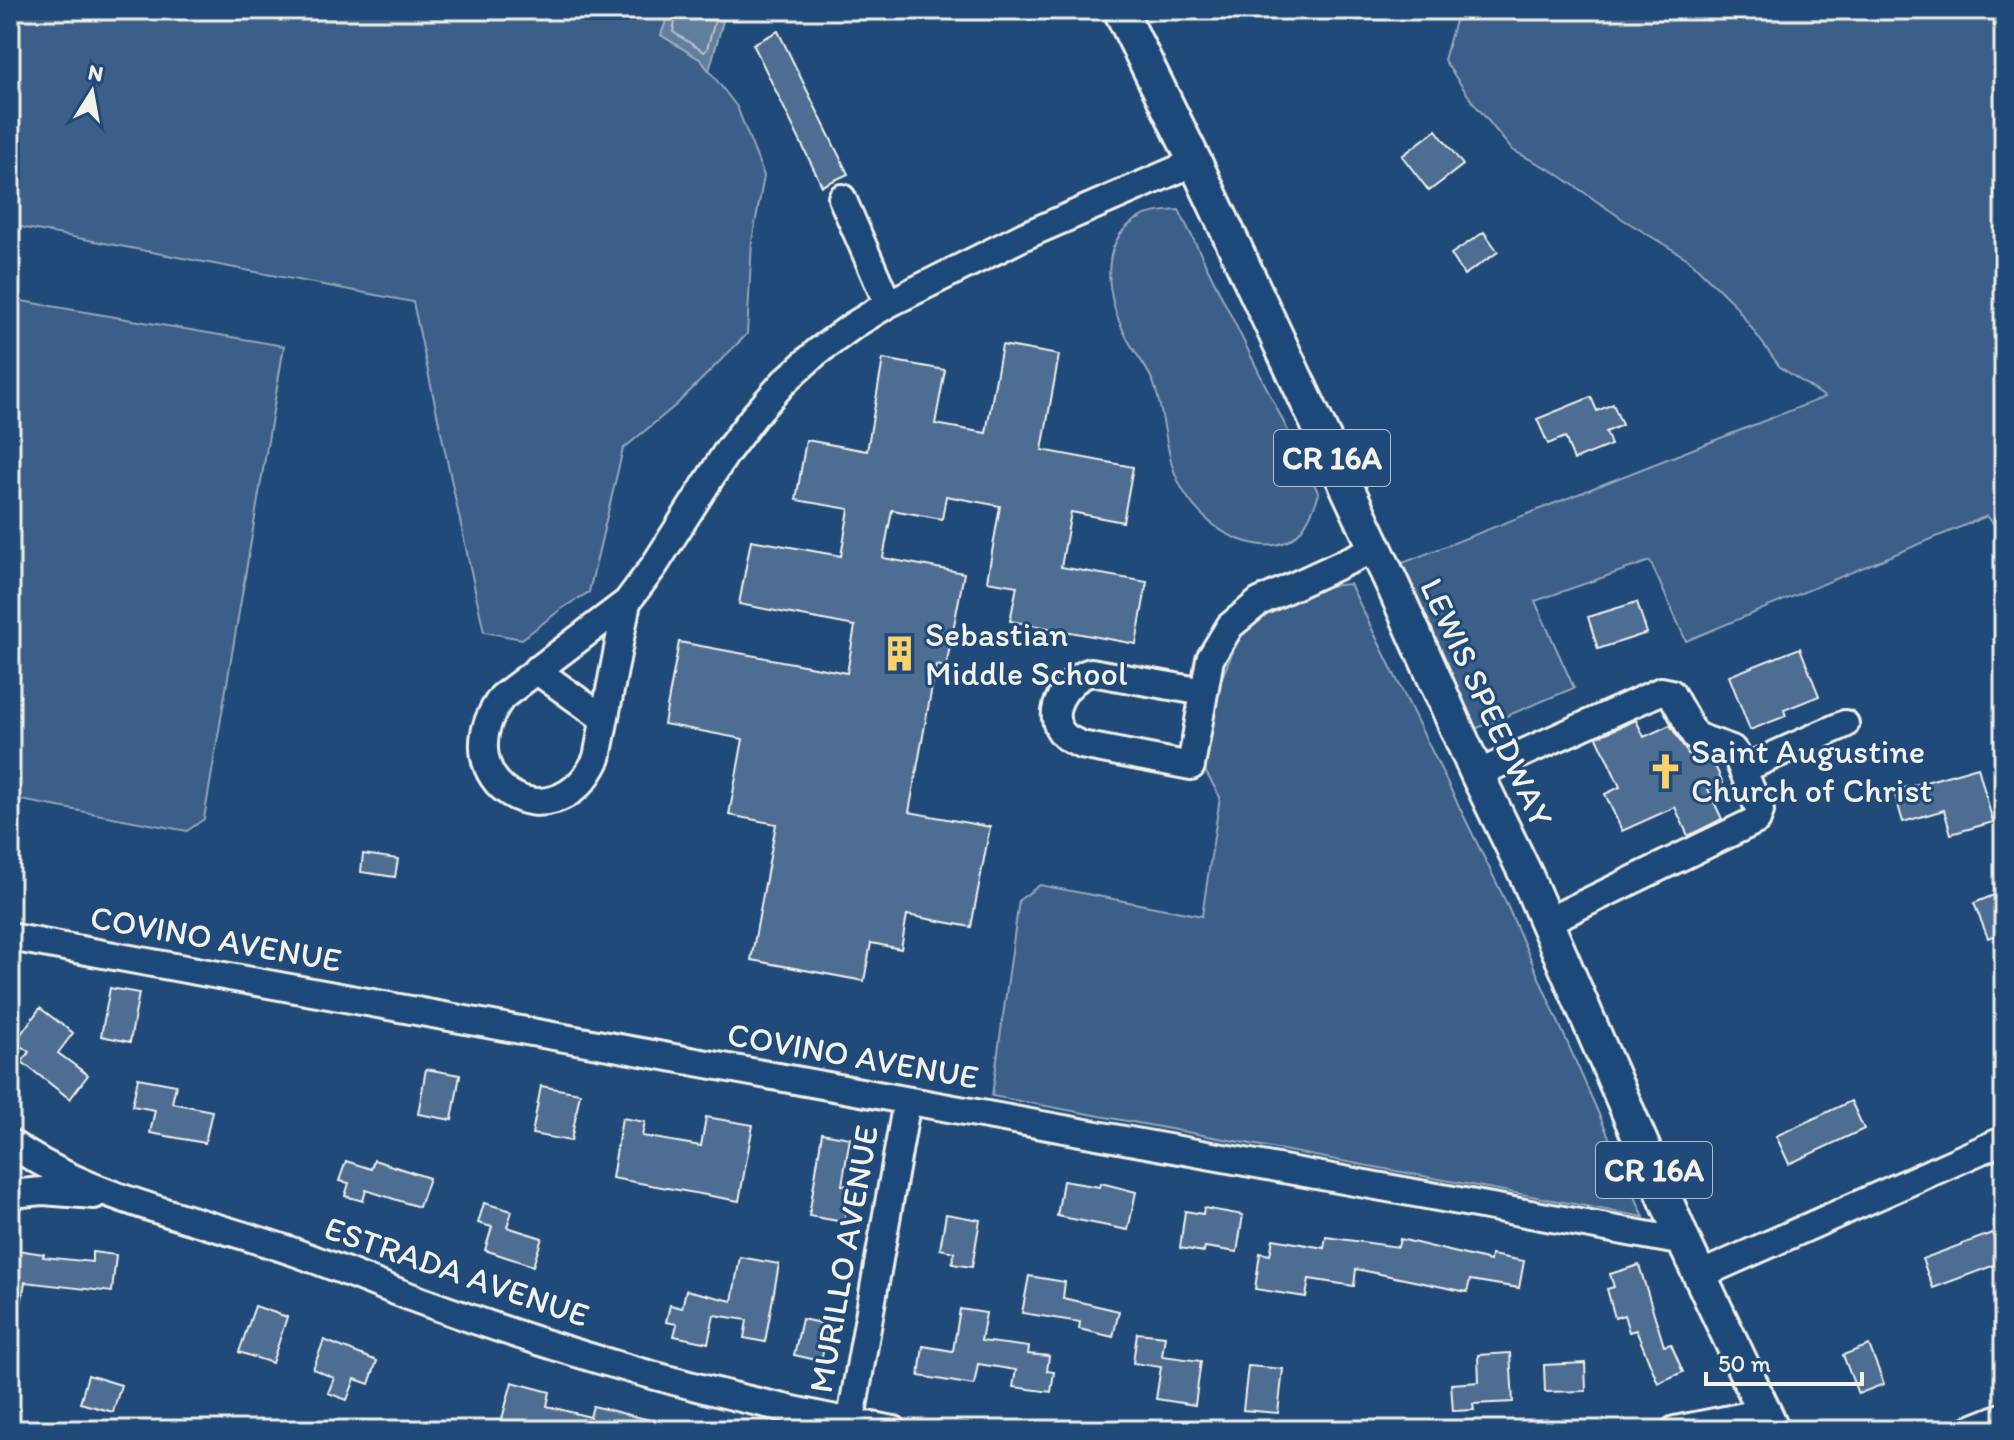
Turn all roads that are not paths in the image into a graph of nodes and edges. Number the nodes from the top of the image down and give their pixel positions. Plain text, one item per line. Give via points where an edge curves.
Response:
1 (1120, 10) edge
2 (1195, 162) junction
3 (842, 198) dead end
4 (888, 304) junction
5 (1374, 549) junction
6 (627, 602) junction
7 (536, 670) junction
8 (1204, 692) junction
9 (604, 719) junction
10 (1845, 724) dead end
11 (1743, 769) junction
12 (1477, 774) junction
13 (1546, 922) junction
14 (10, 937) edge
15 (907, 1101) junction
16 (2004, 1140) edge
17 (10, 1143) edge
18 (10, 1194) edge
19 (118, 1197) junction
20 (1684, 1242) junction
21 (1700, 1275) junction
22 (2004, 1416) edge
23 (1769, 1421) edge
24 (850, 1426) edge
25 (894, 1430) edge
26 (1675, 1430) edge
27 (1969, 1430) edge

1 - 2 main road, LEWIS SPEEDWAY / CR 16A
2 - 4 street via 1024,236
2 - 5 main road, LEWIS SPEEDWAY / CR 16A
3 - 4 street
4 - 6 street via 817,352 754,416
5 - 8 street via 1243,613 1210,659
5 - 12 main road, LEWIS SPEEDWAY / CR 16A
6 - 7 street
6 - 9 street
7 - 9 street
7 - 9 street via 502,697 484,731 484,760 503,788 547,803 577,789 597,758
8 - 8 street via 1091,672 1067,685 1057,720 1066,737 1081,745 1191,766
10 - 11 street
11 - 12 street via 1732,749 1695,736 1671,693 1661,691
11 - 13 street via 1760,811 1757,820
12 - 13 main road, LEWIS SPEEDWAY / CR 16A
13 - 20 main road, LEWIS SPEEDWAY / CR 16A
14 - 15 street, COVINO AVENUE
15 - 20 street, COVINO AVENUE
15 - 24 street, MURILLO AVENUE
16 - 21 street
17 - 19 street, ESTRADA AVENUE
18 - 19 street
19 - 24 street, ESTRADA AVENUE via 297,1253 572,1351
20 - 21 main road, LEWIS SPEEDWAY / CR 16A
21 - 23 main road, LEWIS SPEEDWAY / CR 16A
22 - 27 street
23 - 26 street
24 - 25 street, ESTRADA AVENUE

